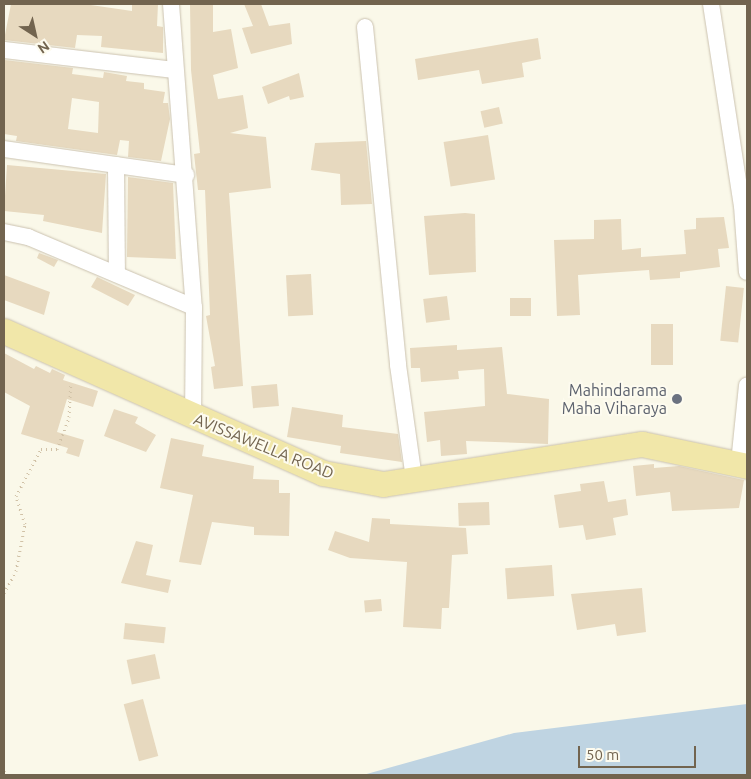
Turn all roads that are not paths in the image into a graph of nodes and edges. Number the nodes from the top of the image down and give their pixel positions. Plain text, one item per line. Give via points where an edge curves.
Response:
1 (172, 4) edge
2 (711, 4) edge
3 (366, 27) dead end
4 (4, 50) edge
5 (175, 70) junction
6 (4, 149) edge
7 (116, 165) junction
8 (186, 175) junction
9 (744, 206) edge
10 (4, 232) edge
11 (747, 272) edge
12 (117, 274) junction
13 (194, 307) junction
14 (4, 331) edge
15 (747, 385) edge
16 (192, 417) junction
17 (743, 465) edge
18 (414, 479) junction

1 - 5 street
2 - 9 street
3 - 18 street via 398,365
4 - 5 street
5 - 8 street
6 - 7 street
7 - 8 street
7 - 12 street
8 - 13 street
9 - 11 street
10 - 12 street via 28,236
12 - 13 street
13 - 16 street
14 - 16 main road, AVISSAWELLA ROAD
15 - 17 street
16 - 18 main road, AVISSAWELLA ROAD via 323,473 383,484
17 - 18 main road, AVISSAWELLA ROAD via 642,444

